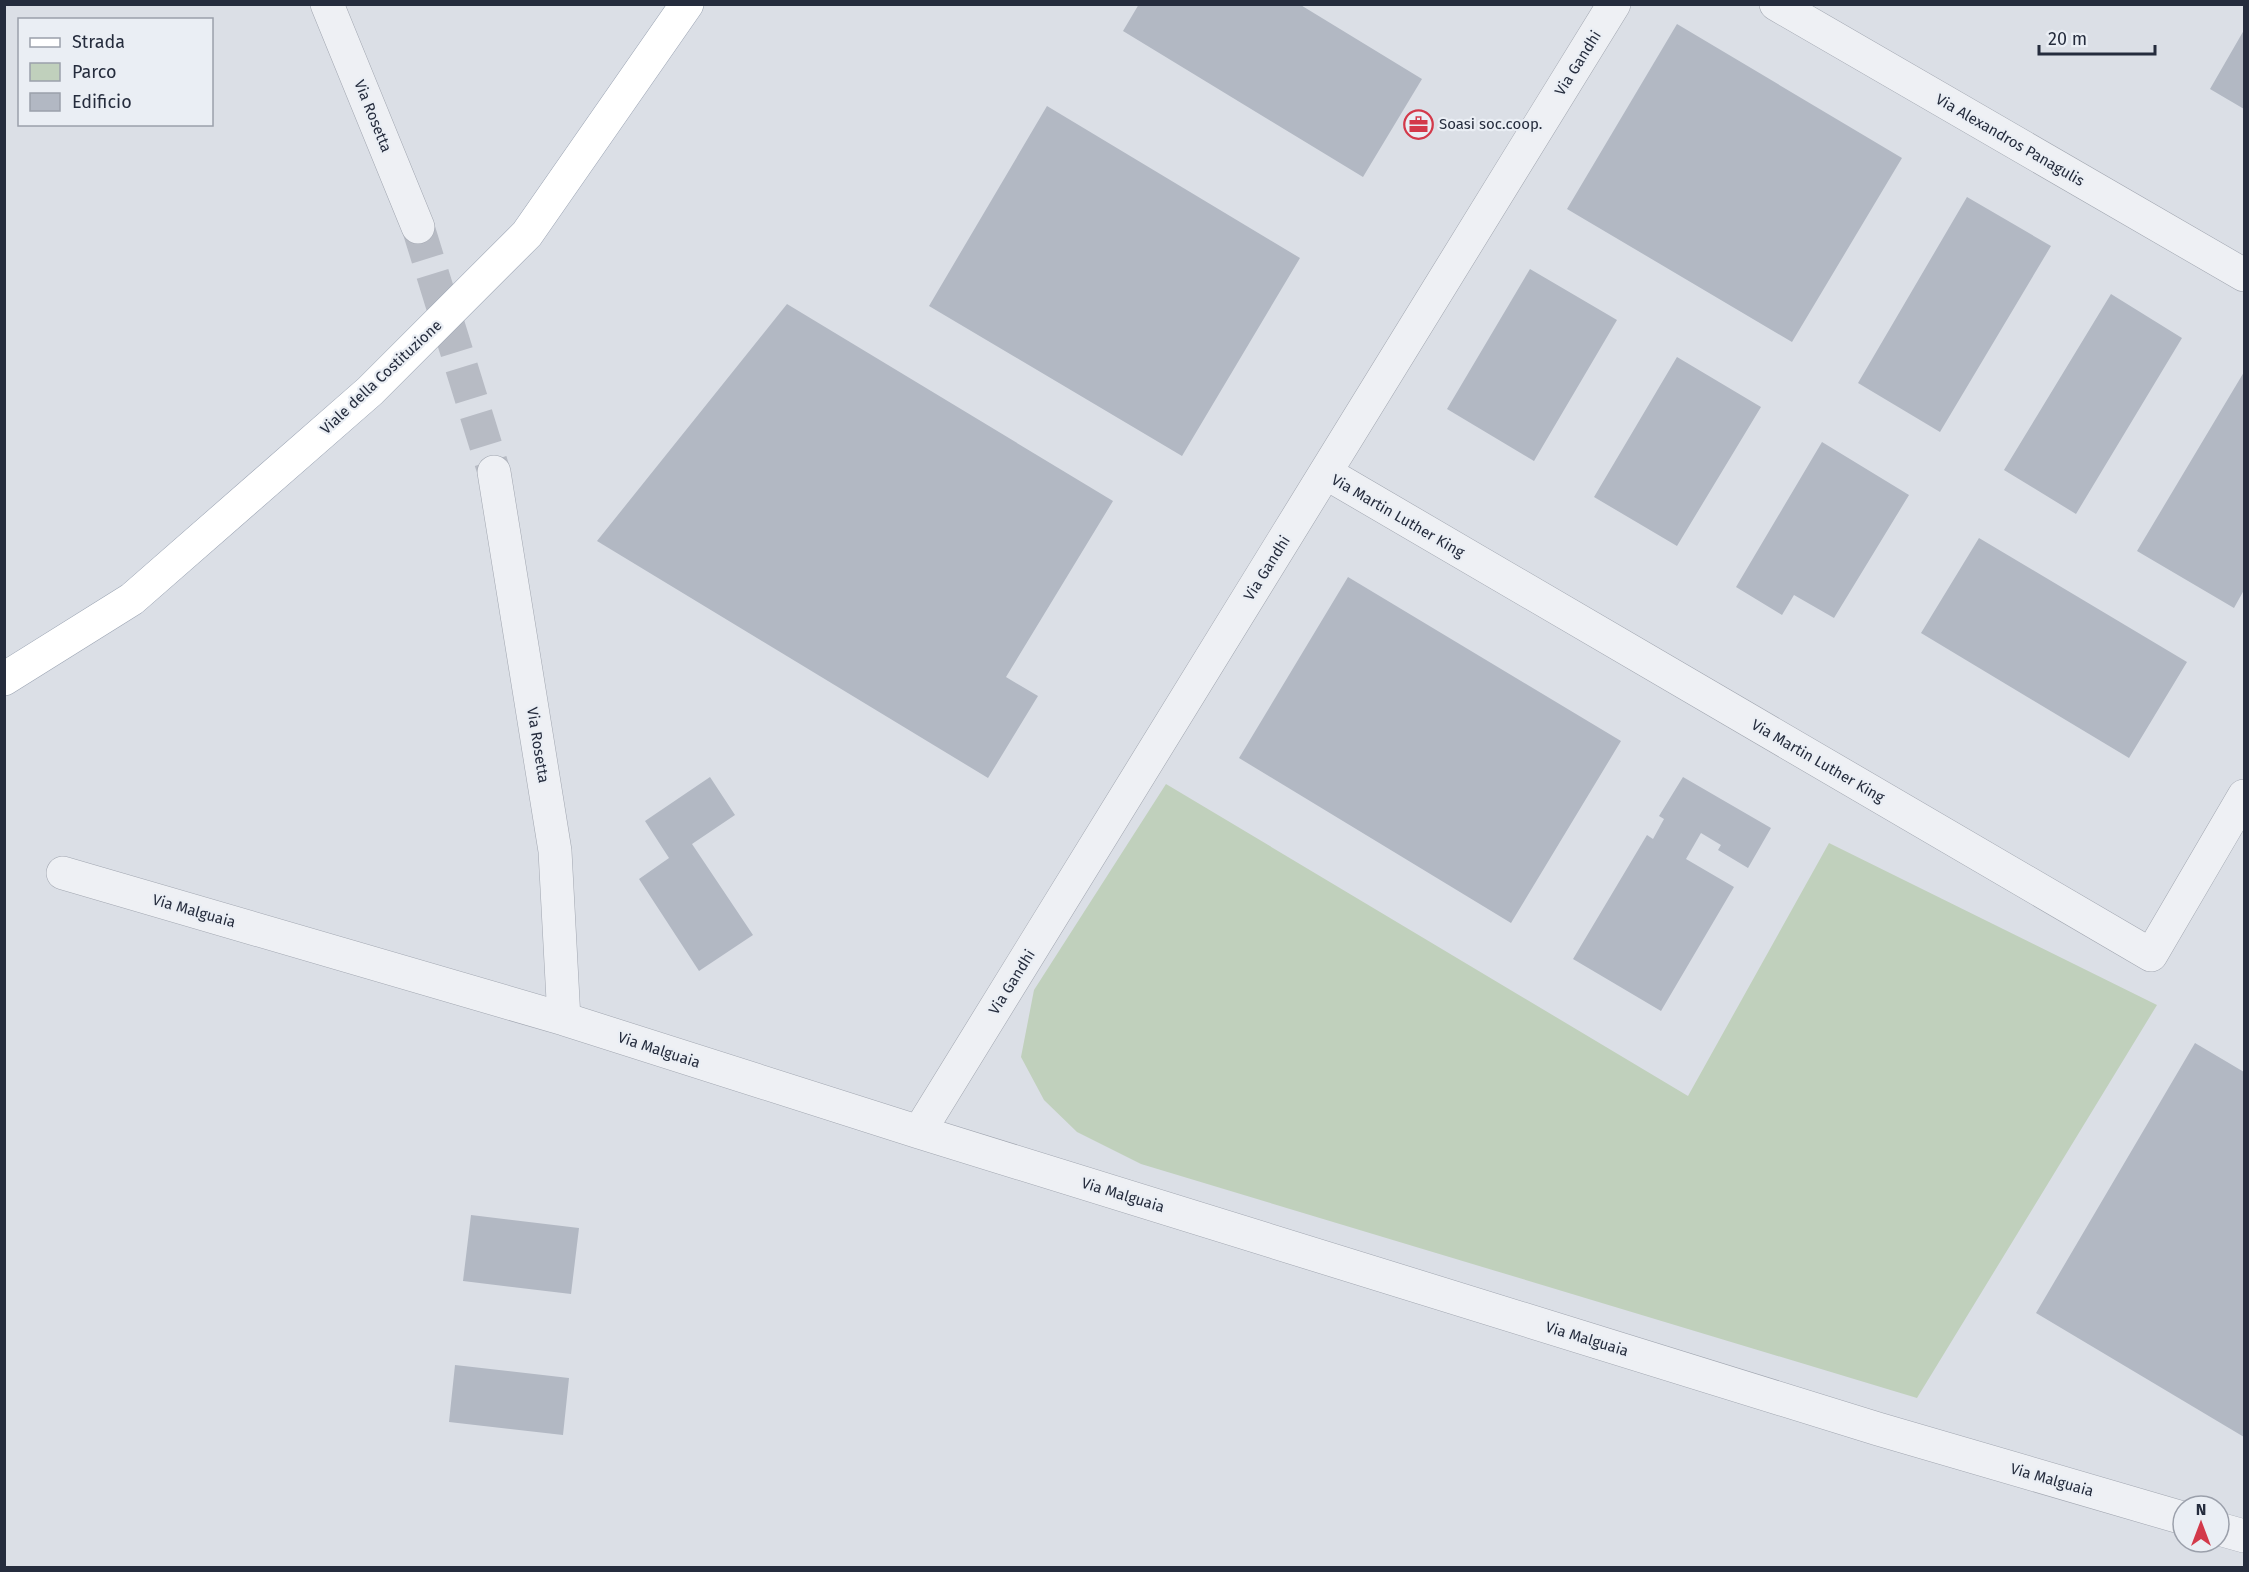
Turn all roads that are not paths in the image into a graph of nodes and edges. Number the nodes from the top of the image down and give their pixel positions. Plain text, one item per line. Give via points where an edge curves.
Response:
1 (327, 4) edge
2 (687, 4) edge
3 (1614, 4) edge
4 (1776, 4) edge
5 (418, 227) tunnel mouth
6 (2244, 276) edge
7 (494, 472) tunnel mouth
8 (1326, 473) junction
9 (4, 678) edge
10 (2244, 796) edge
11 (63, 873) dead end
12 (564, 1019) junction
13 (919, 1132) junction
14 (2171, 1514) edge

1 - 5 street, Via Rosetta
2 - 9 main road, Viale della Costituzione via 527,234 370,391 132,599
3 - 8 street, Via Gandhi
4 - 6 street, Via Alexandros Panagulis
7 - 12 street, Via Rosetta via 555,851
8 - 10 street, Via Martin Luther King via 2151,955
8 - 13 street, Via Gandhi
11 - 12 street, Via Malguaia
12 - 13 street, Via Malguaia
13 - 14 street, Via Malguaia via 1878,1429

